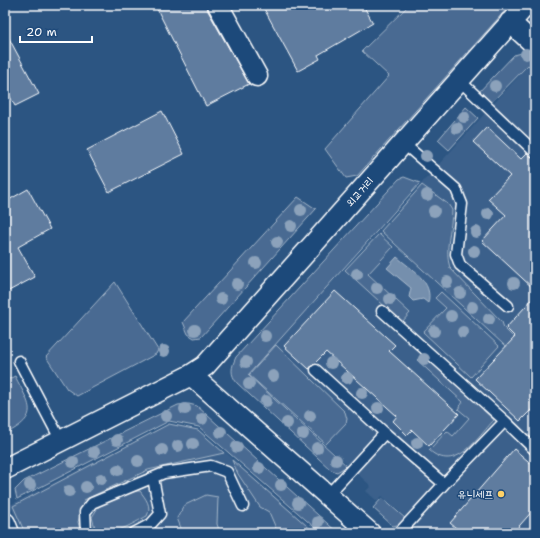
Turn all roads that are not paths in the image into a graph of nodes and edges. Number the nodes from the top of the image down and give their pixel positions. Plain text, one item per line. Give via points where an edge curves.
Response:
1 (218, 5) edge
2 (526, 5) edge
3 (510, 22) junction
4 (535, 45) edge
5 (257, 76) dead end
6 (459, 80) junction
7 (403, 143) junction
8 (535, 152) edge
9 (508, 306) dead end
10 (382, 311) dead end
11 (19, 361) dead end
12 (316, 370) dead end
13 (191, 375) junction
14 (505, 421) junction
15 (385, 433) junction
16 (61, 440) junction
17 (535, 450) edge
18 (5, 469) edge
19 (152, 478) junction
20 (444, 484) junction
21 (327, 496) junction
22 (243, 506) dead end
23 (5, 523) edge
24 (9, 533) edge
25 (86, 533) edge
26 (134, 533) edge
27 (370, 533) edge
28 (400, 533) edge

1 - 5 street
2 - 3 street, 외교거리
3 - 4 street
3 - 6 street, 외교거리
6 - 7 street, 외교거리
6 - 8 lane
7 - 9 lane via 456,189 462,204 456,254 460,265
7 - 13 street, 외교거리 via 205,366
10 - 14 lane
11 - 16 lane
12 - 15 lane
13 - 16 street, 외교거리
13 - 21 street
14 - 17 lane
14 - 20 lane
15 - 20 lane
15 - 21 lane
16 - 18 street, 외교거리
19 - 22 lane via 164,473 211,466 227,472
19 - 25 lane via 92,503 85,512
19 - 26 lane via 160,514 151,524
20 - 28 lane
21 - 27 street
23 - 24 street

